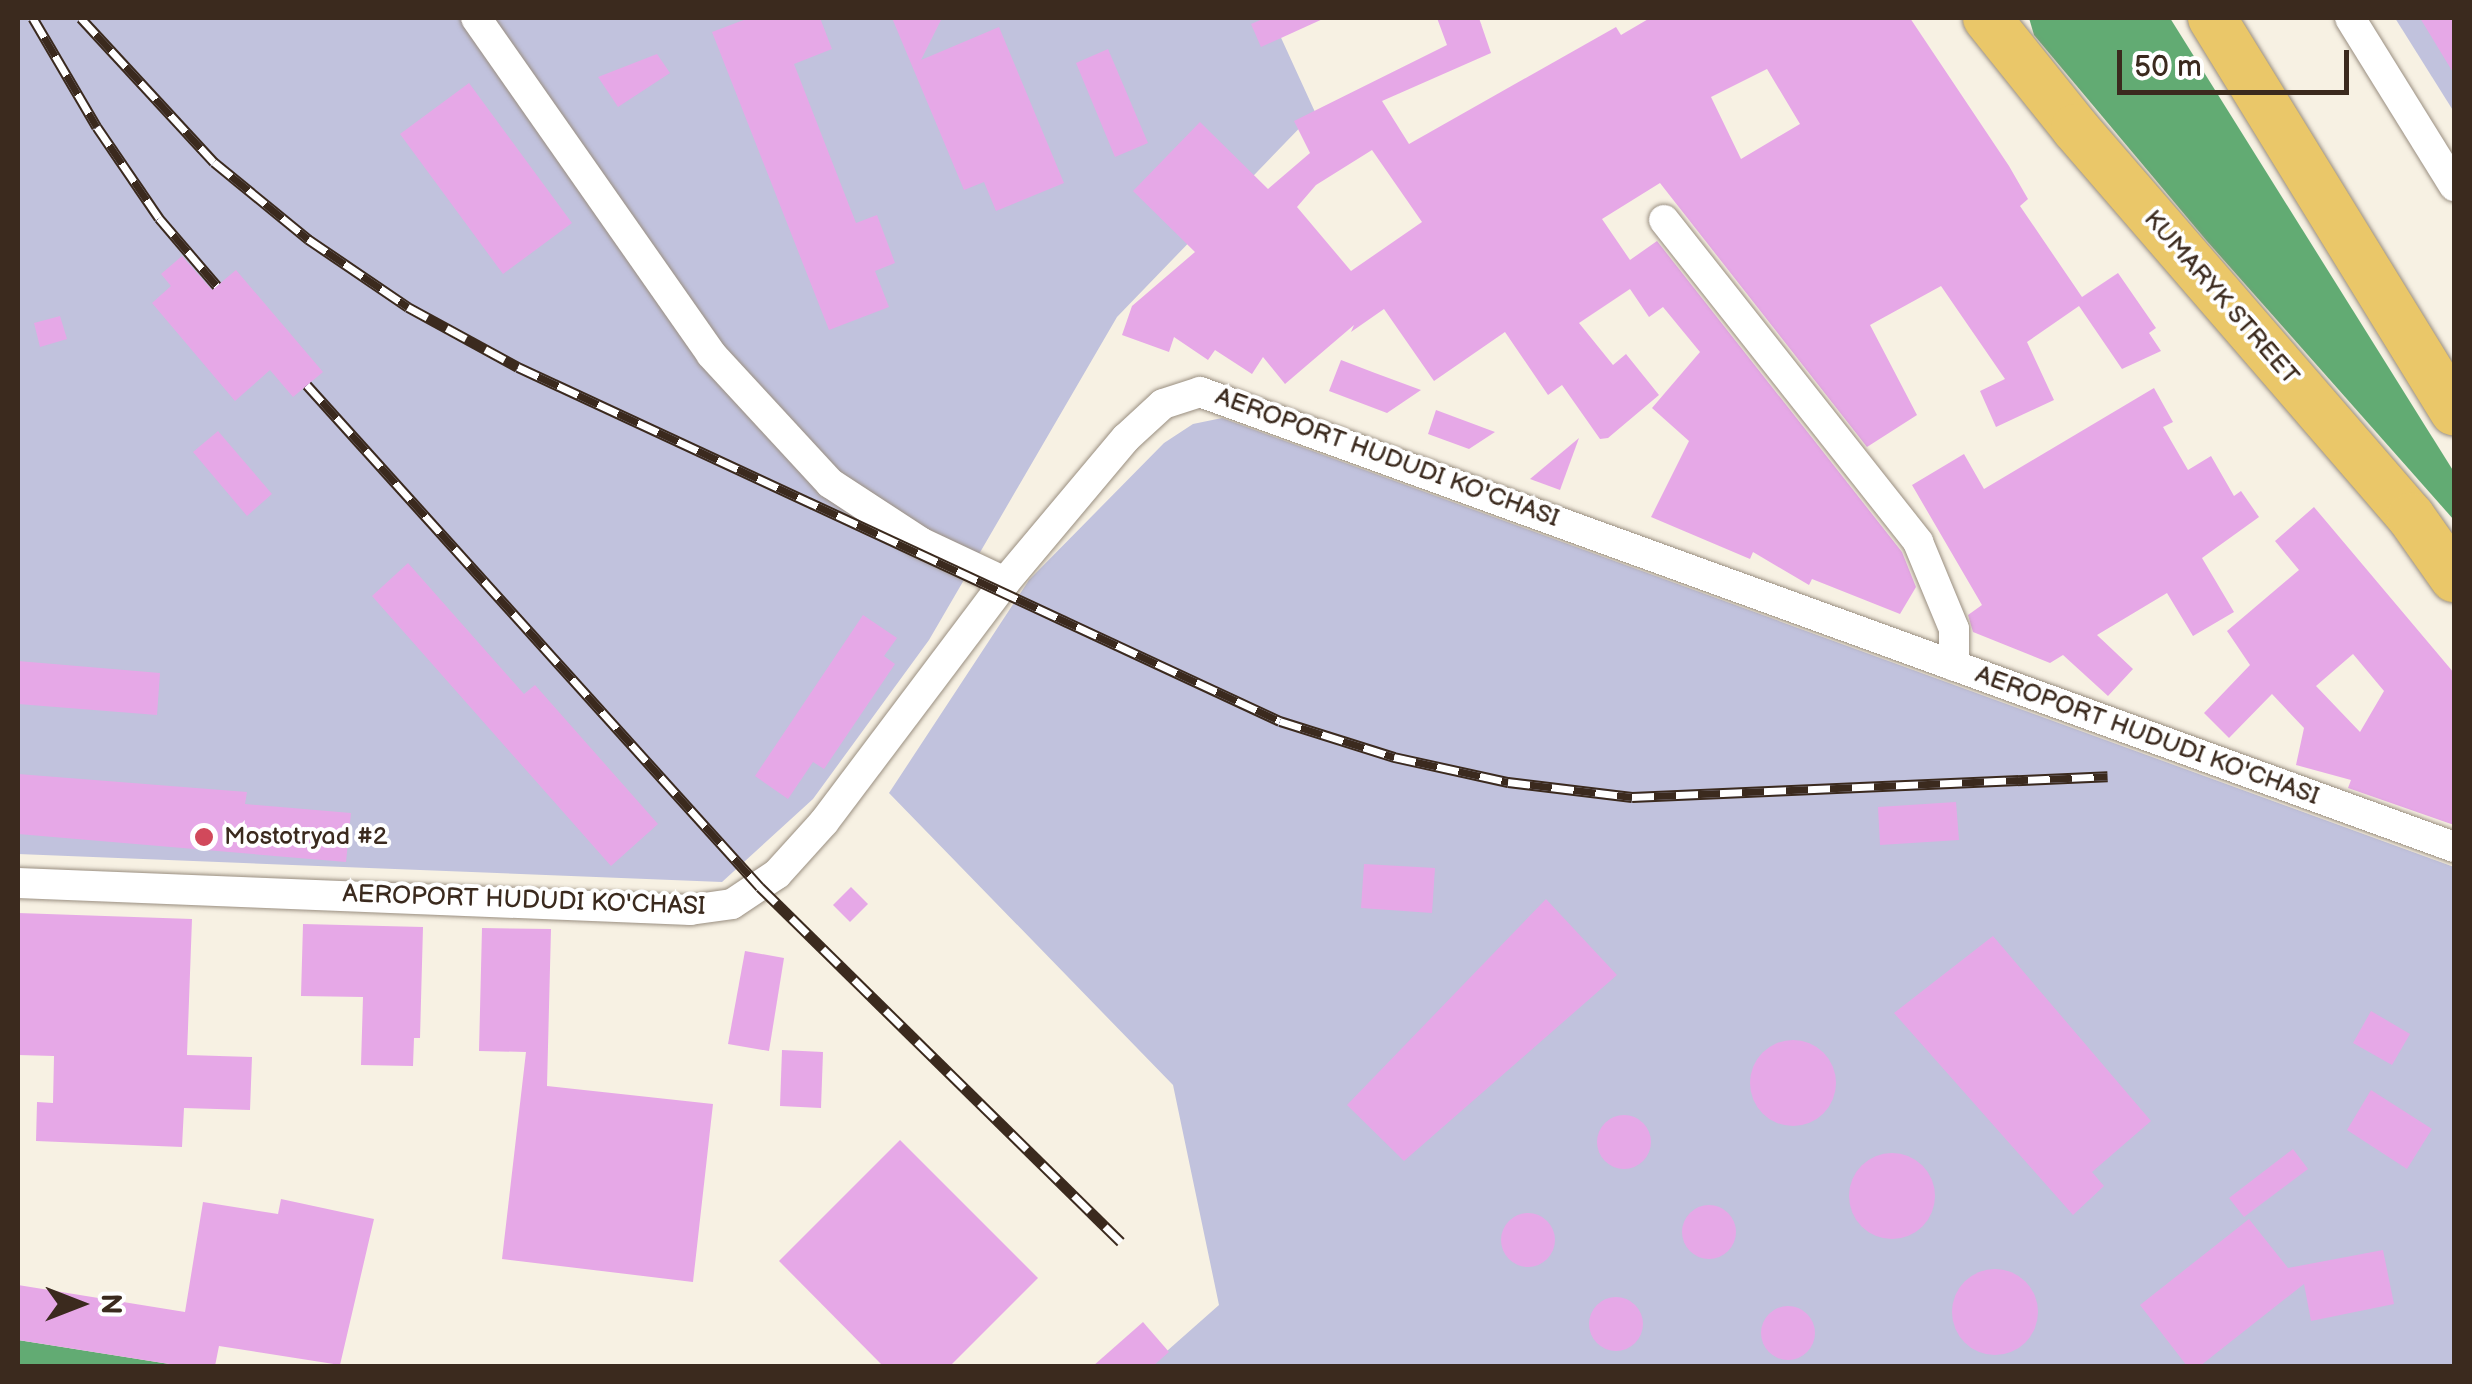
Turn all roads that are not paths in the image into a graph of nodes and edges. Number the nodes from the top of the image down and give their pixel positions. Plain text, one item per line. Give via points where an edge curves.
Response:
1 (476, 18) edge
2 (1987, 18) edge
3 (2212, 18) edge
4 (2350, 18) edge
5 (2015, 39) edge
6 (2291, 142) junction
7 (2454, 186) edge
8 (1664, 220) dead end
9 (2454, 372) edge
10 (2454, 410) edge
11 (2454, 578) edge
12 (1005, 582) junction
13 (1954, 666) junction
14 (2454, 847) edge
15 (18, 882) edge

1 - 12 street via 712,354 830,483 920,542
2 - 5 main road, KUMARYK STREET
3 - 6 main road
4 - 7 street
5 - 11 main road, KUMARYK STREET via 2411,517
6 - 9 main road
6 - 10 main road
8 - 13 street via 1918,542 1954,629
12 - 13 street, AEROPORT HUDUDI KO'CHASI via 1149,414 1180,396 1207,392
12 - 15 street, AEROPORT HUDUDI KO'CHASI via 824,822 777,874 732,904 690,910
13 - 14 street, AEROPORT HUDUDI KO'CHASI

